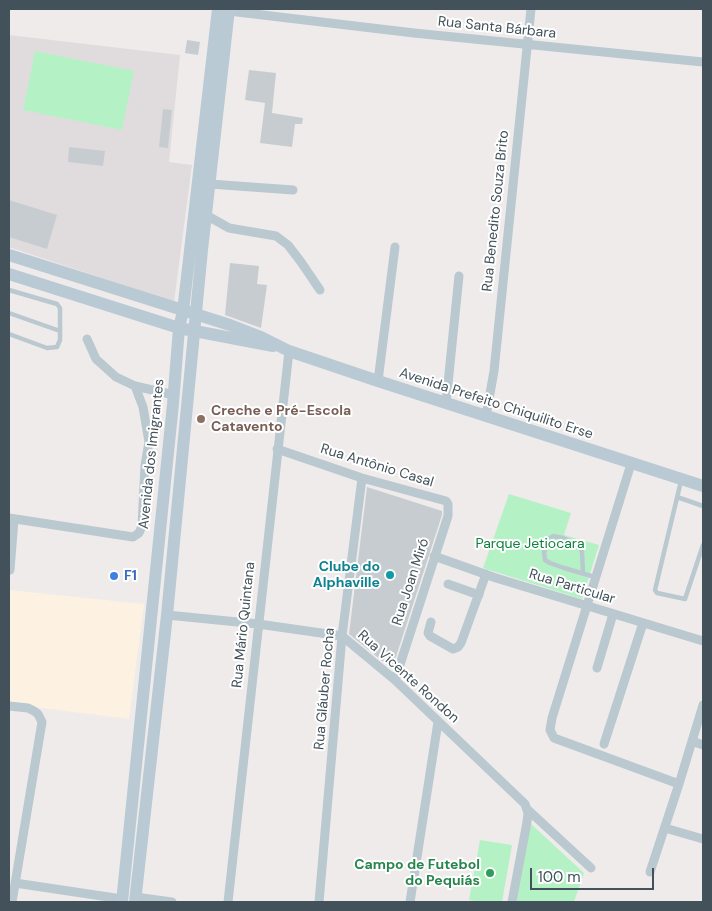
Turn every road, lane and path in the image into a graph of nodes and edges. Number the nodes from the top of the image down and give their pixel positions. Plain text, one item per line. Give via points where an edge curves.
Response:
1 (531, 9) edge
2 (225, 10) edge
3 (527, 45) junction
4 (703, 62) edge
5 (204, 184) junction
6 (293, 190) dead end
7 (206, 216) junction
8 (395, 248) dead end
9 (9, 255) edge
10 (9, 275) edge
11 (458, 276) dead end
12 (9, 290) edge
13 (320, 290) dead end
14 (183, 311) junction
15 (9, 313) edge
16 (196, 314) junction
17 (179, 328) junction
18 (60, 330) junction
19 (195, 331) junction
20 (9, 334) edge
21 (86, 339) dead end
22 (285, 349) junction
23 (378, 382) junction
24 (135, 386) junction
25 (174, 396) junction
26 (446, 402) junction
27 (486, 416) junction
28 (277, 448) junction
29 (631, 464) junction
30 (362, 478) junction
31 (681, 479) junction
32 (703, 486) edge
33 (676, 497) junction
34 (703, 506) edge
35 (11, 519) edge
36 (445, 523) joint
37 (703, 545) edge
38 (157, 556) junction
39 (434, 556) junction
40 (172, 557) junction
41 (10, 570) edge
42 (583, 573) junction
43 (486, 574) junction
44 (596, 578) junction
45 (448, 584) dead end
46 (479, 595) junction
47 (588, 606) junction
48 (613, 614) junction
49 (167, 615) junction
50 (431, 622) dead end
51 (643, 623) junction
52 (258, 624) junction
53 (342, 636) junction
54 (703, 641) edge
55 (597, 668) dead end
56 (395, 680) junction
57 (703, 705) edge
58 (13, 706) edge
59 (438, 722) junction
60 (692, 741) junction
61 (604, 744) dead end
62 (703, 745) edge
63 (680, 784) junction
64 (527, 809) junction
65 (665, 828) junction
66 (703, 839) edge
67 (591, 868) dead end
68 (650, 872) dead end
69 (16, 883) junction
70 (135, 900) edge
71 (122, 901) edge
72 (12, 902) edge
73 (172, 902) edge
74 (228, 902) edge
75 (319, 902) edge
76 (410, 902) edge
77 (512, 902) edge

1 - 3 street, Rua Benedito Souza Brito
2 - 3 street, Rua Santa Bárbara
2 - 5 main road, Avenida dos Imigrantes
3 - 4 street, Rua Santa Bárbara
3 - 27 street, Rua Benedito Souza Brito via 494,371
5 - 6 street
5 - 7 main road, Avenida dos Imigrantes
5 - 14 main road, Avenida dos Imigrantes
7 - 13 street via 229,228 276,236 302,262
7 - 16 main road, Avenida dos Imigrantes
8 - 23 street
9 - 14 main road
10 - 17 main road, Avenida Prefeito Chiquilito Erse
11 - 26 street
12 - 18 lane via 57,304 60,308
14 - 16 main road, Avenida Prefeito Chiquilito Erse
14 - 17 main road, Avenida dos Imigrantes
15 - 18 lane
16 - 19 main road, Avenida dos Imigrantes
16 - 22 main road, Avenida Prefeito Chiquilito Erse via 248,331
17 - 19 main road, Avenida Prefeito Chiquilito Erse
17 - 25 main road, Avenida dos Imigrantes
18 - 20 lane via 57,347 51,348
19 - 22 main road, Avenida Prefeito Chiquilito Erse
19 - 40 main road, Avenida dos Imigrantes
21 - 24 street via 96,359 116,376
22 - 23 main road, Avenida Prefeito Chiquilito Erse
22 - 28 street, Rua Mário Quintana
23 - 26 main road, Avenida Prefeito Chiquilito Erse
24 - 25 street
24 - 35 street via 143,407 149,442 139,534 134,537
25 - 38 main road, Avenida dos Imigrantes
26 - 27 main road, Avenida Prefeito Chiquilito Erse
27 - 29 main road, Avenida Prefeito Chiquilito Erse
28 - 30 street, Rua Antônio Casal
28 - 52 street, Rua Mário Quintana
29 - 31 main road, Avenida Prefeito Chiquilito Erse
29 - 44 street
30 - 36 street, Rua Antônio Casal via 446,501 450,506
30 - 53 street, Rua Gláuber Rocha
31 - 32 main road, Avenida Prefeito Chiquilito Erse
31 - 33 lane
33 - 34 lane
33 - 37 lane via 654,589 656,592 685,599
35 - 41 street
36 - 39 street, Rua Joan Miró
38 - 40 main road
38 - 71 main road, Avenida dos Imigrantes
39 - 43 street, Rua Particular
39 - 56 street, Rua Joan Miró
40 - 49 main road, Avenida dos Imigrantes
42 - 42 lane via 545,560 544,552 550,538 563,538 580,547
42 - 44 lane
43 - 46 street
43 - 47 street, Rua Particular
44 - 47 street
45 - 46 street
46 - 50 street via 458,647 453,649 430,636
47 - 48 street, Rua Particular
47 - 63 street via 550,726 554,738
48 - 51 street, Rua Particular
48 - 55 street
49 - 52 street, Rua Vicente Rondon
49 - 70 main road, Avenida dos Imigrantes
51 - 54 street, Rua Particular
51 - 61 street
52 - 53 street, Rua Vicente Rondon
52 - 74 street, Rua Mário Quintana
53 - 56 street, Rua Vicente Rondon
53 - 75 street, Rua Gláuber Rocha
56 - 59 street, Rua Vicente Rondon
57 - 60 street
58 - 69 street via 34,711 42,722
59 - 64 street, Rua Vicente Rondon
59 - 76 street
60 - 62 street
60 - 63 street
63 - 65 street
64 - 67 street
64 - 77 street
65 - 66 street
65 - 68 street
69 - 71 street
69 - 72 street
70 - 73 street

